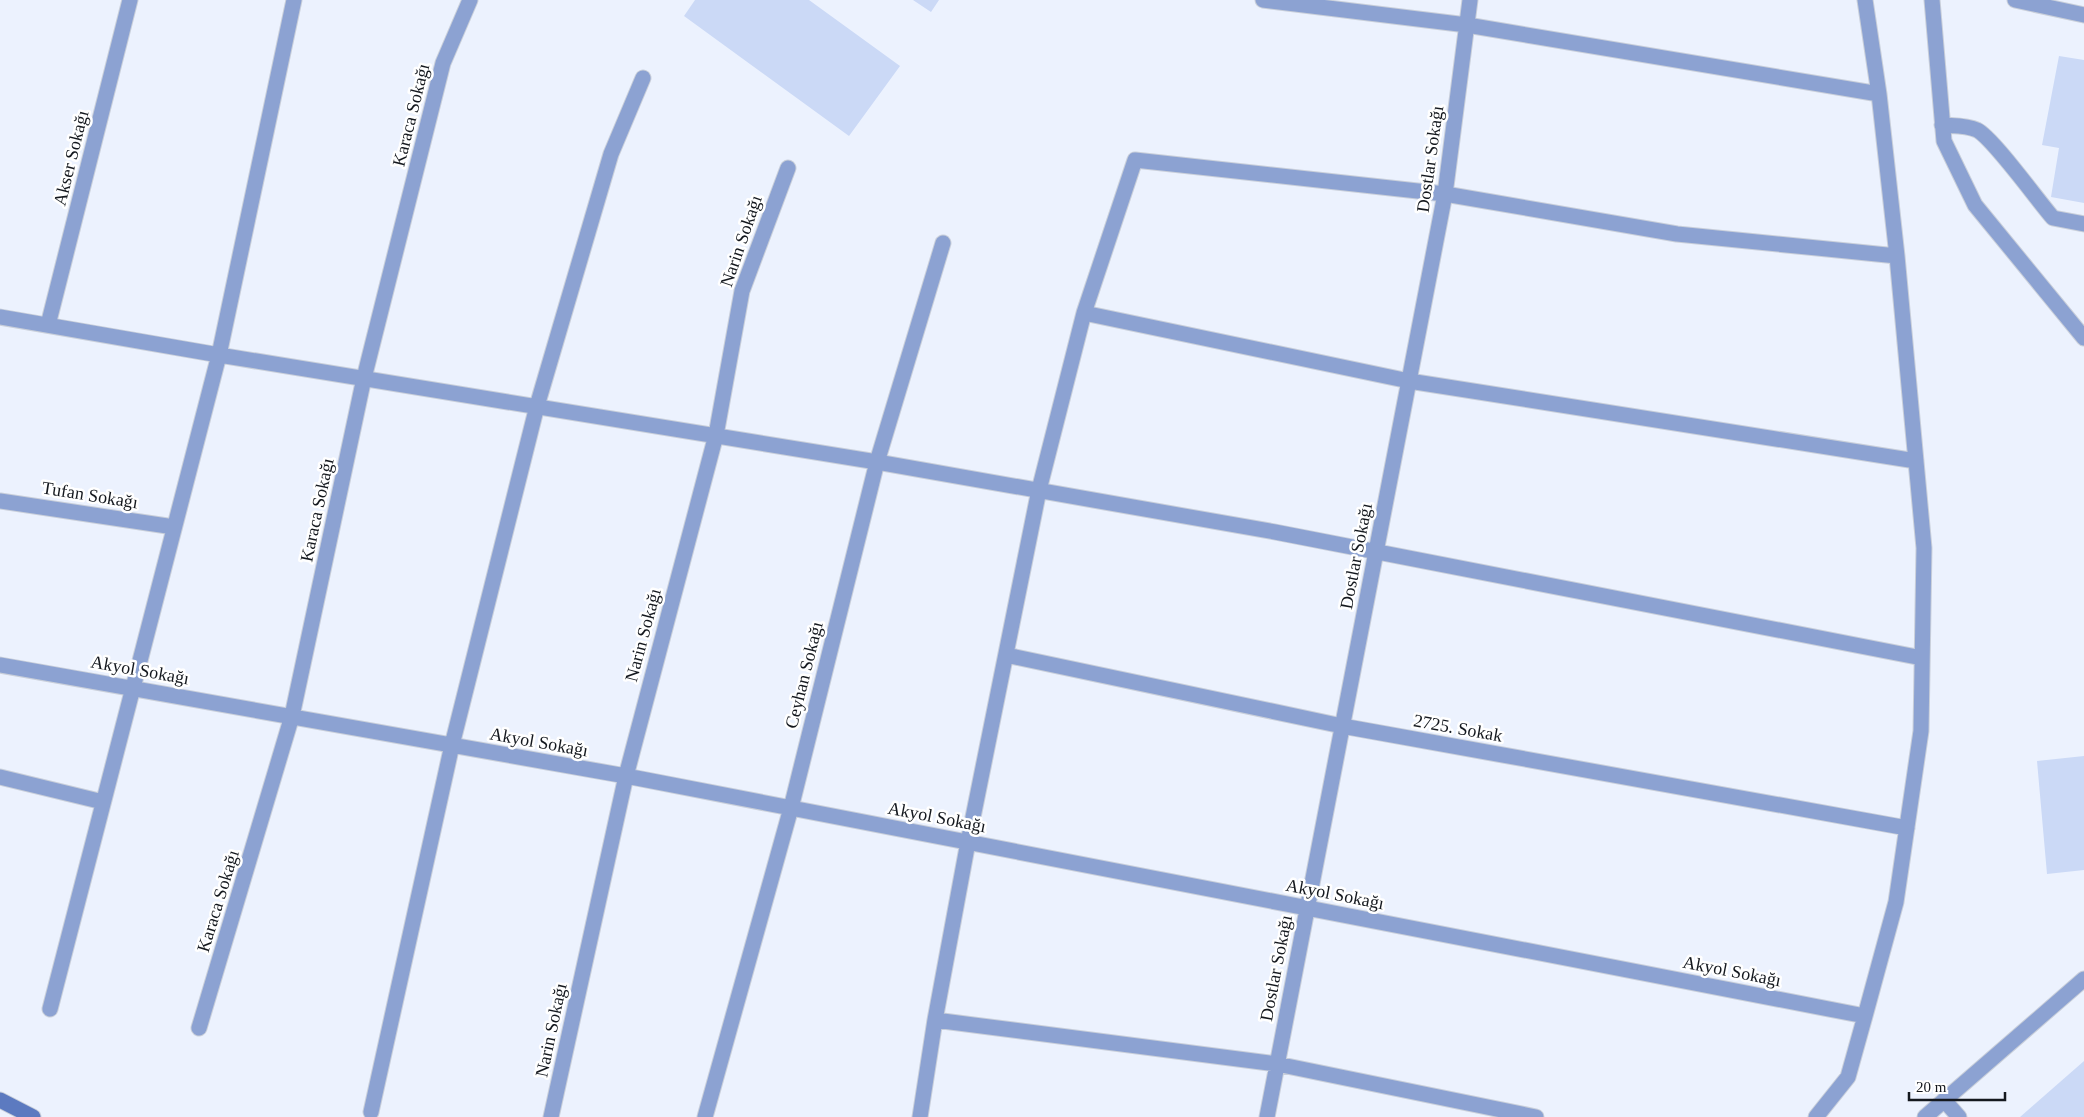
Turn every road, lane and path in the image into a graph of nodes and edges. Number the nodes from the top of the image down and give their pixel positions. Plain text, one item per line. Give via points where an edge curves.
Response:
1 (130, 0) edge
2 (294, 0) edge
3 (470, 0) edge
4 (1263, 0) edge
5 (1470, 0) edge
6 (1865, 0) edge
7 (1932, 0) edge
8 (2015, 0) edge
9 (2084, 15) edge
10 (1467, 25) junction
11 (644, 78) dead end
12 (1880, 94) junction
13 (1942, 125) junction
14 (788, 168) dead end
15 (1445, 194) junction
16 (2084, 224) edge
17 (943, 243) dead end
18 (1897, 256) junction
19 (1084, 313) junction
20 (0, 317) edge
21 (48, 326) junction
22 (2084, 338) edge
23 (219, 355) junction
24 (364, 378) junction
25 (1409, 381) junction
26 (537, 406) junction
27 (716, 435) junction
28 (1916, 461) junction
29 (877, 462) junction
30 (1039, 490) junction
31 (0, 501) edge
32 (174, 527) junction
33 (1376, 552) junction
34 (1006, 655) junction
35 (1922, 658) junction
36 (0, 664) edge
37 (133, 687) junction
38 (292, 716) junction
39 (1342, 726) junction
40 (452, 745) junction
41 (626, 776) junction
42 (0, 777) edge
43 (103, 802) junction
44 (791, 808) junction
45 (1907, 828) junction
46 (968, 842) junction
47 (1307, 908) junction
48 (2084, 980) edge
49 (50, 1009) dead end
50 (1865, 1016) junction
51 (935, 1020) junction
52 (199, 1028) dead end
53 (1277, 1064) junction
54 (0, 1100) edge
55 (1944, 1100) junction
56 (371, 1112) dead end
57 (33, 1117) edge
58 (551, 1117) edge
59 (705, 1117) edge
60 (920, 1117) edge
61 (1267, 1117) edge
62 (1536, 1117) edge
63 (1816, 1117) edge
64 (1924, 1117) edge
65 (1959, 1117) edge

1 - 21 street, Akser Sokağı
2 - 23 street
3 - 24 street, Karaca Sokağı via 443,63
4 - 10 street
5 - 10 street, Dostlar Sokağı
6 - 12 street
7 - 13 street
8 - 9 street
10 - 12 street
10 - 15 street, Dostlar Sokağı
11 - 26 street via 611,154
12 - 18 street
13 - 16 street via 1979,131 2053,218
13 - 22 street via 1944,141 1975,205
14 - 27 street, Narin Sokağı via 742,291
15 - 18 street via 1677,234
15 - 19 street via 1135,160
15 - 25 street, Dostlar Sokağı
17 - 29 street, Ceyhan Sokağı
18 - 28 street
19 - 25 street
19 - 30 street
20 - 21 street
21 - 23 street
23 - 24 street
23 - 32 street
24 - 26 street
24 - 38 street, Karaca Sokağı
25 - 28 street
25 - 33 street, Dostlar Sokağı
26 - 27 street
26 - 40 street
27 - 29 street
27 - 41 street, Narin Sokağı
28 - 35 street via 1924,548
29 - 30 street
29 - 44 street, Ceyhan Sokağı
30 - 33 street
30 - 34 street
31 - 32 street, Tufan Sokağı
32 - 37 street
33 - 35 street
33 - 39 street, Dostlar Sokağı
34 - 39 street, 2725. Sokak
34 - 46 street
35 - 45 street via 1921,731
36 - 37 street, Akyol Sokağı
37 - 38 street, Akyol Sokağı
37 - 43 street
38 - 40 street, Akyol Sokağı
38 - 52 street, Karaca Sokağı
39 - 45 street, 2725. Sokak
39 - 47 street, Dostlar Sokağı
40 - 41 street, Akyol Sokağı
40 - 56 street
41 - 44 street, Akyol Sokağı
41 - 58 street, Narin Sokağı
42 - 43 street
43 - 49 street
44 - 46 street, Akyol Sokağı
44 - 59 street, Ceyhan Sokağı
45 - 50 street via 1896,902
46 - 47 street, Akyol Sokağı
46 - 51 street
47 - 50 street, Akyol Sokağı
47 - 53 street, Dostlar Sokağı
48 - 55 street
50 - 63 street via 1848,1077
51 - 53 street
51 - 60 street
53 - 61 street, Dostlar Sokağı
53 - 62 street
54 - 57 main road
55 - 64 street
55 - 65 street

